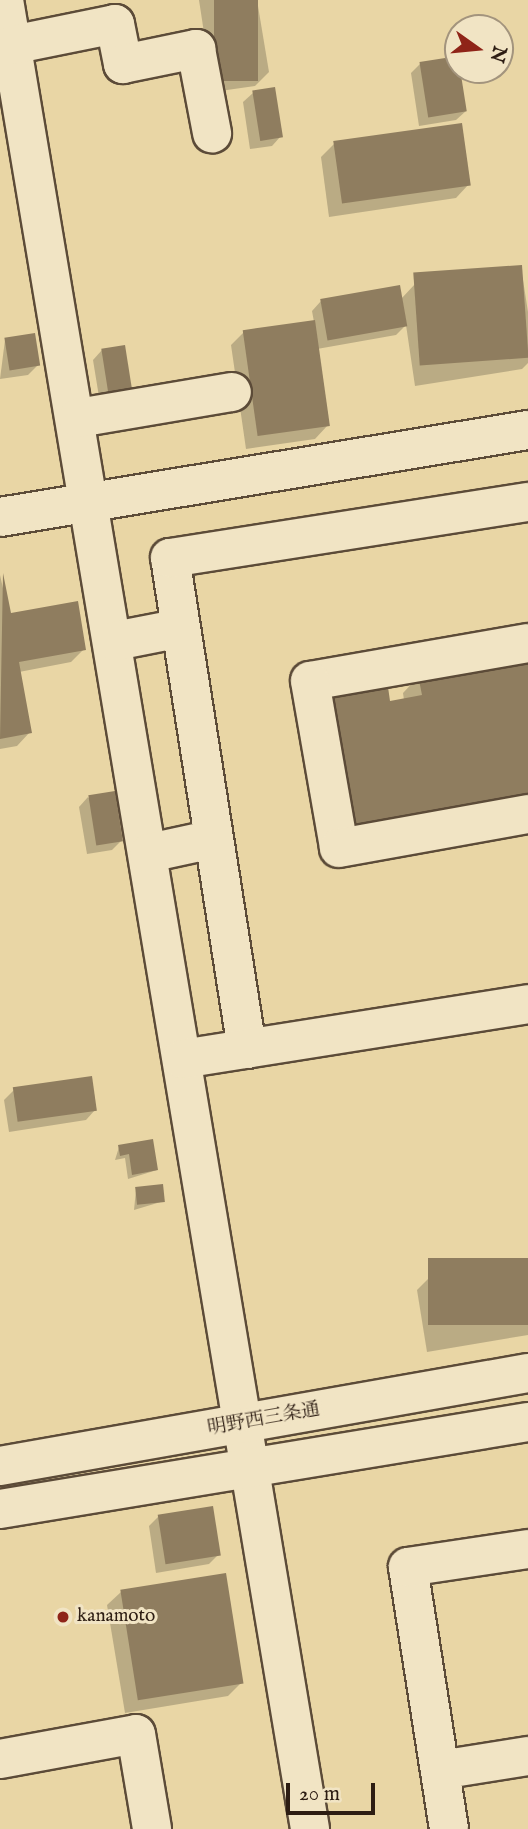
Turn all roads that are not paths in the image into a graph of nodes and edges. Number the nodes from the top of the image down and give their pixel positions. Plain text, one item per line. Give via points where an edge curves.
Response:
1 (4, 0) edge
2 (12, 45) junction
3 (212, 133) dead end
4 (232, 391) dead end
5 (78, 418) junction
6 (528, 430) edge
7 (92, 500) junction
8 (528, 502) edge
9 (0, 517) edge
10 (181, 628) junction
11 (115, 641) junction
12 (528, 643) edge
13 (528, 814) edge
14 (214, 839) junction
15 (149, 853) junction
16 (528, 1004) edge
17 (247, 1049) junction
18 (181, 1059) junction
19 (528, 1373) edge
20 (528, 1422) edge
21 (240, 1425) junction
22 (0, 1466) edge
23 (248, 1469) junction
24 (0, 1509) edge
25 (528, 1549) edge
26 (528, 1756) edge
27 (0, 1759) edge
28 (440, 1770) junction
29 (152, 1829) edge
30 (310, 1829) edge
31 (449, 1829) edge

1 - 2 street
2 - 3 street via 115,24 123,64 195,49
2 - 5 street
4 - 5 street
5 - 7 street
6 - 7 street
7 - 9 street
7 - 11 street
8 - 10 street via 170,558
10 - 11 street
10 - 14 street
11 - 15 street
12 - 13 street via 310,681 339,848
14 - 15 street
14 - 17 street
15 - 18 street
16 - 17 street
17 - 18 street
18 - 21 street
19 - 21 street, 明野西三条通
20 - 23 street
21 - 22 street, 明野西三条通
21 - 23 street
23 - 24 street
23 - 30 street
25 - 28 street via 408,1567
26 - 28 street
27 - 29 street via 136,1734
28 - 31 street

